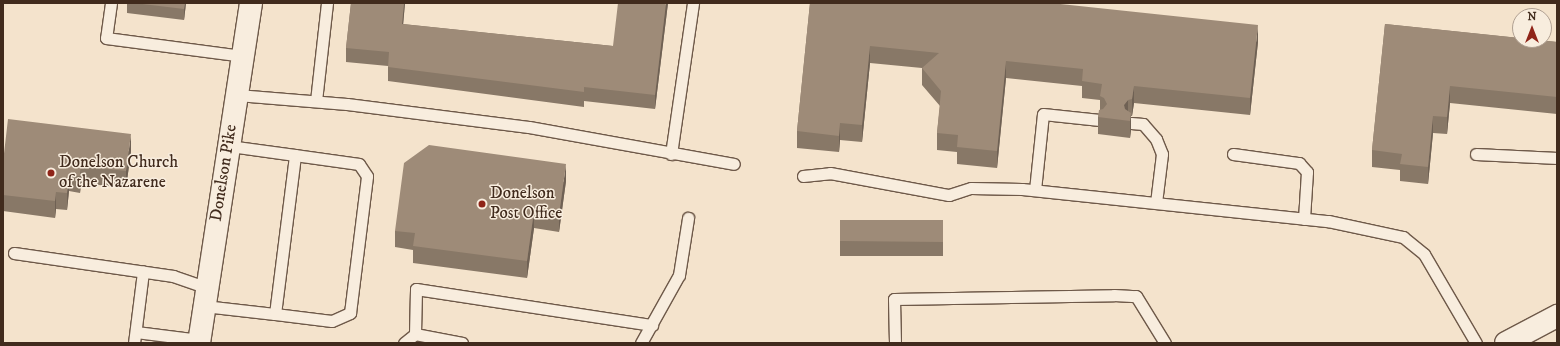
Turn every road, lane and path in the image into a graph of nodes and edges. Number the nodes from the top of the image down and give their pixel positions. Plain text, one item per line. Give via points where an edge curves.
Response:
1 (111, 3) edge
2 (251, 3) edge
3 (327, 3) edge
4 (693, 3) edge
5 (242, 56) junction
6 (237, 95) junction
7 (316, 101) junction
8 (1100, 120) edge
9 (1132, 123) edge
10 (229, 146) junction
11 (671, 154) junction
12 (1233, 154) dead end
13 (1476, 154) dead end
14 (295, 155) junction
15 (1557, 158) edge
16 (734, 164) dead end
17 (803, 176) dead end
18 (1035, 190) junction
19 (1156, 203) junction
20 (688, 218) dead end
21 (1304, 218) junction
22 (14, 253) dead end
23 (143, 272) junction
24 (206, 297) junction
25 (275, 314) junction
26 (1557, 316) edge
27 (652, 325) junction
28 (415, 334) junction
29 (135, 337) edge
30 (199, 342) edge
31 (404, 343) edge
32 (462, 343) edge
33 (642, 343) edge
34 (895, 343) edge
35 (1165, 343) edge
36 (1476, 343) edge
37 (1506, 343) edge

1 - 5 lane via 106,38
2 - 5 main road, Donelson Pike
3 - 7 lane
4 - 11 lane
5 - 6 main road, Donelson Pike
6 - 7 lane
6 - 10 main road, Donelson Pike
7 - 11 lane via 529,127
8 - 18 lane via 1043,114
9 - 19 lane via 1143,124 1156,139 1162,154
10 - 14 lane
10 - 24 main road, Donelson Pike
11 - 16 lane
12 - 21 lane via 1299,163 1307,172
13 - 15 lane
14 - 25 lane
14 - 25 lane via 359,164 367,176 350,313 332,321
17 - 18 lane via 830,173 949,195 971,188
18 - 19 lane
19 - 21 lane
20 - 27 lane via 679,275
21 - 36 lane via 1403,237 1424,254
22 - 23 lane
23 - 24 lane via 173,276
23 - 29 lane
24 - 25 lane
24 - 30 main road, Donelson Pike
26 - 37 main road
27 - 28 lane via 416,289
27 - 33 lane
28 - 31 lane
28 - 32 lane
29 - 30 lane
34 - 35 lane via 894,299 1128,295 1136,296

